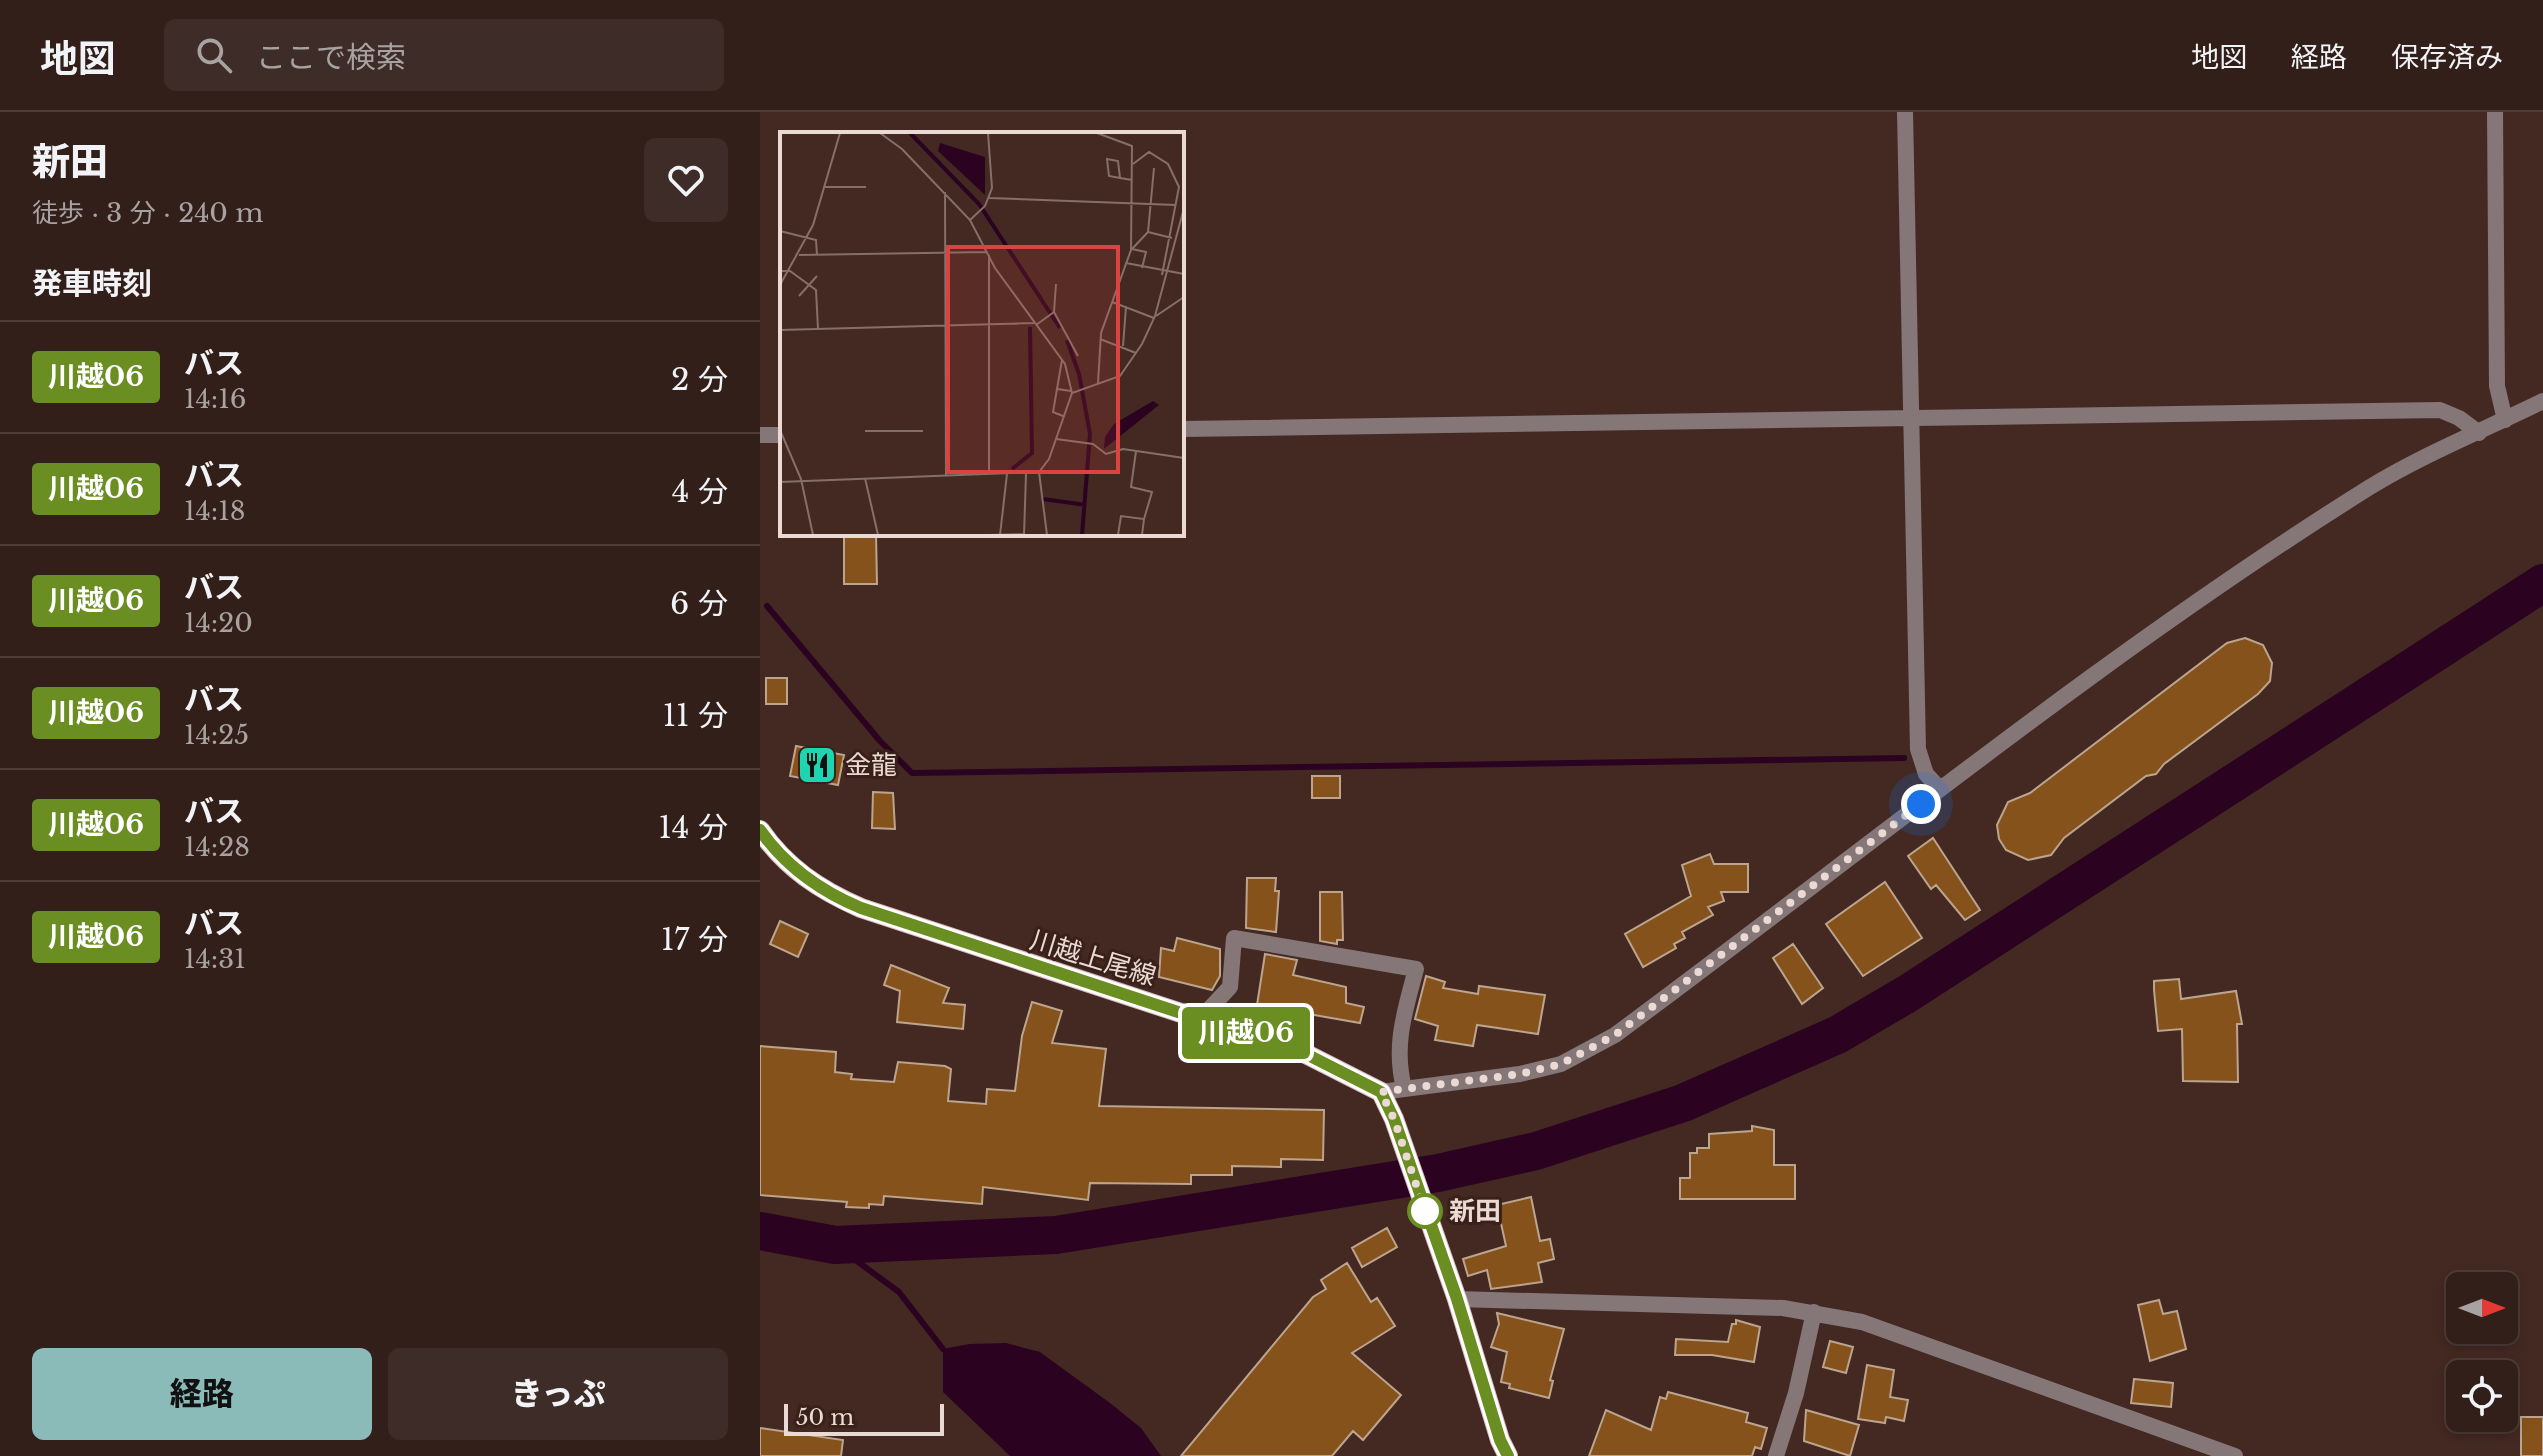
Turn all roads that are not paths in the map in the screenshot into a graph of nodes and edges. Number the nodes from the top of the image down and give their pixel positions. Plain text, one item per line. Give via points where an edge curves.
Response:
1 (1905, 112) edge
2 (2495, 112) edge
3 (2543, 401) edge
4 (1910, 419) junction
5 (2505, 420) junction
6 (1184, 429) edge
7 (2479, 433) junction
8 (1940, 789) junction
9 (760, 830) edge
10 (1201, 1018) junction
11 (1404, 1088) junction
12 (1381, 1092) junction
13 (1457, 1299) junction
14 (1814, 1312) junction
15 (1508, 1456) edge
16 (1776, 1456) edge
17 (2235, 1456) edge

1 - 4 street
2 - 5 street via 2497,386
3 - 5 street
4 - 6 street
4 - 7 street via 2440,410
4 - 8 street via 1918,749 1926,774
5 - 7 street
7 - 8 street via 2373,485 2235,576
8 - 11 street via 1615,1035 1561,1064 1485,1081
9 - 10 main road, 川越上尾線 via 774,850 813,884 861,908
10 - 11 street via 1230,987 1234,938 1416,969 1398,1038
10 - 12 main road, 川越上尾線 via 1335,1065
11 - 12 street
12 - 13 main road
13 - 14 street
13 - 15 main road
14 - 16 street
14 - 17 street via 1897,1334

